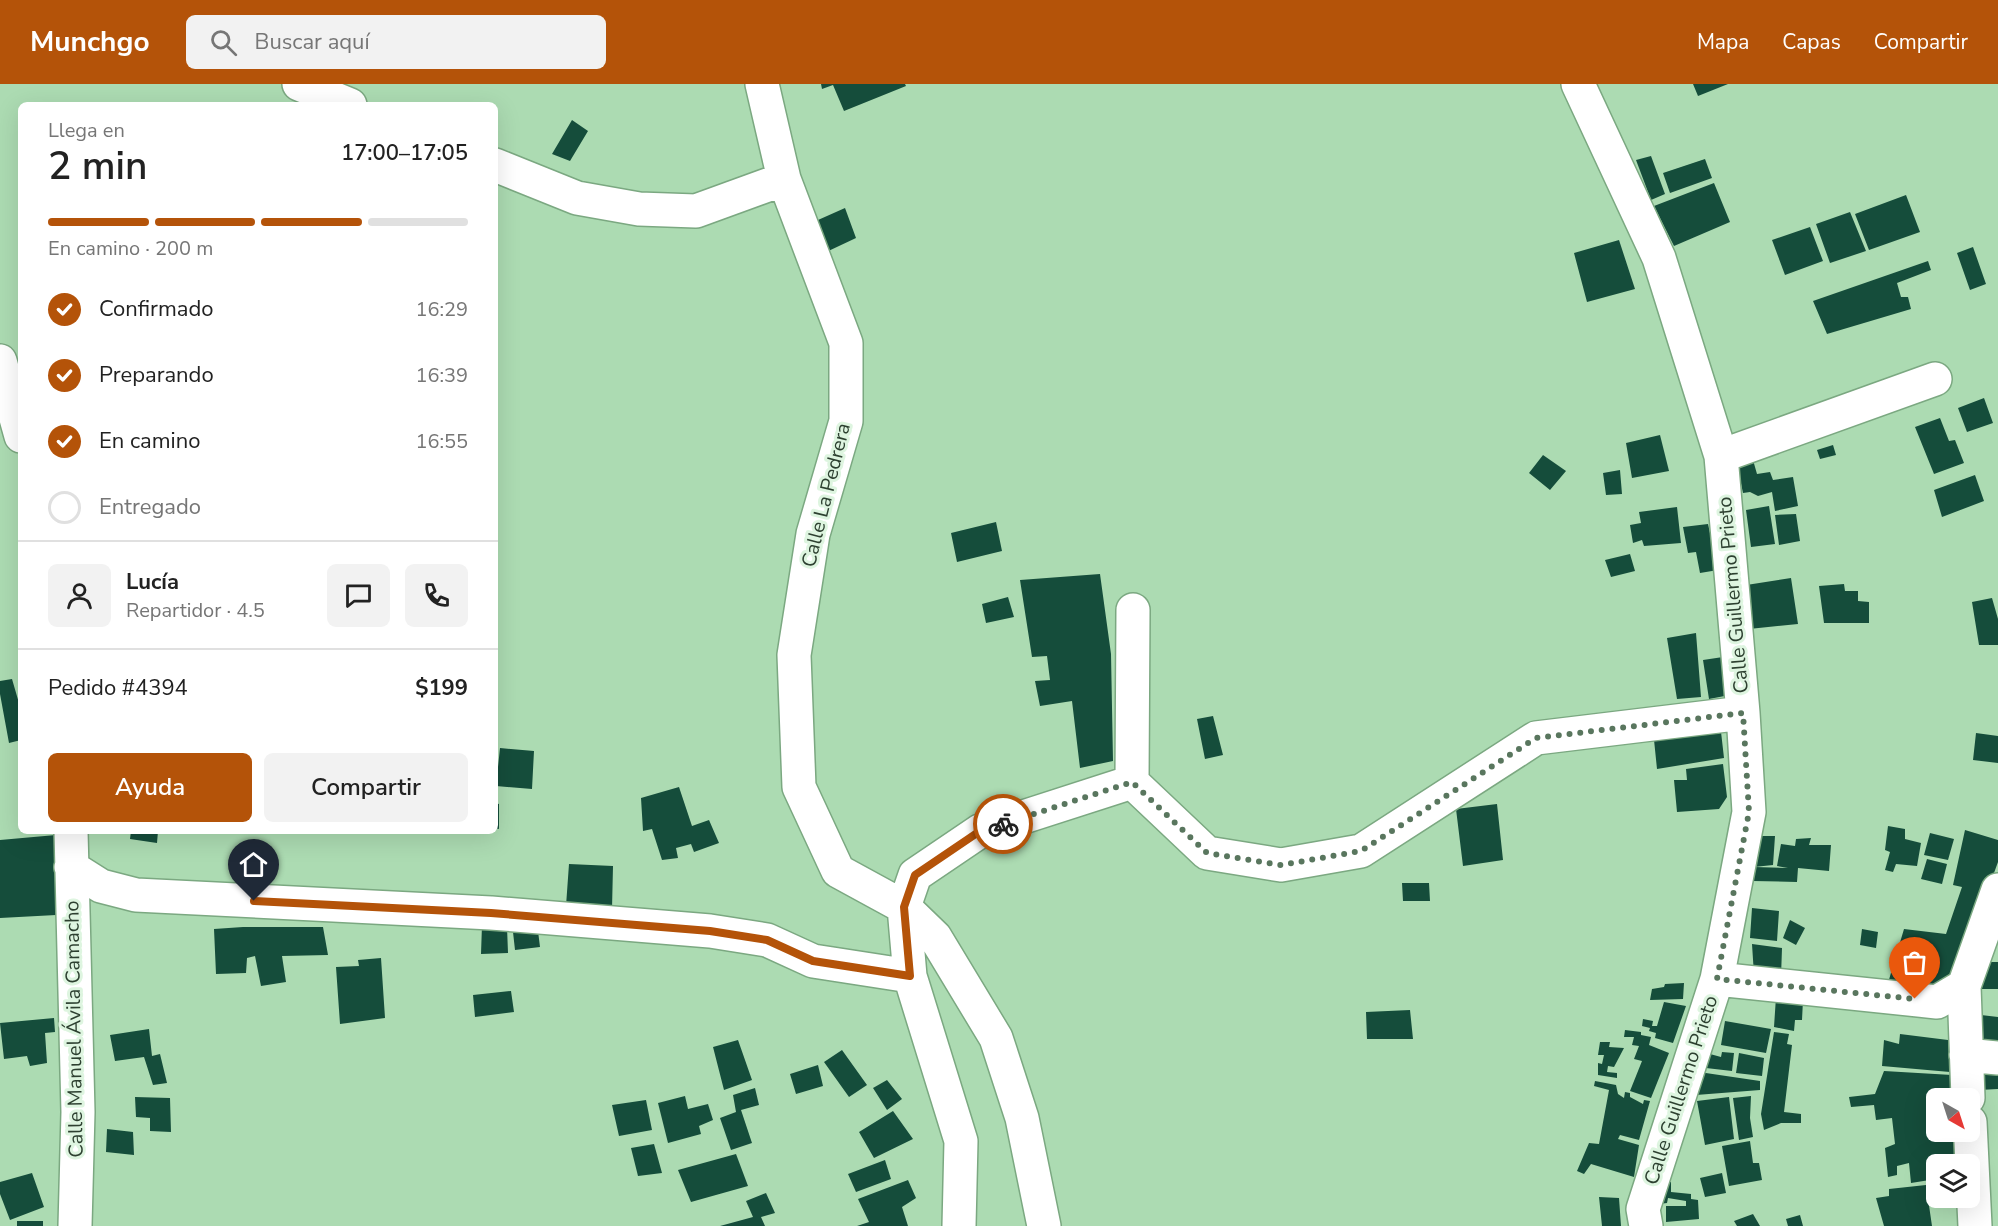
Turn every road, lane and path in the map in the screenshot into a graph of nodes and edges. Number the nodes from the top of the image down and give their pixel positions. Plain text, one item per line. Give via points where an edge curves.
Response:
1 (299, 84) edge
2 (762, 84) edge
3 (1578, 84) edge
4 (343, 102) edge
5 (498, 166) edge
6 (784, 179) junction
7 (0, 361) edge
8 (1935, 379) dead end
9 (18, 425) edge
10 (1721, 456) junction
11 (1133, 610) dead end
12 (1743, 713) junction
13 (1132, 782) junction
14 (70, 834) edge
15 (71, 867) junction
16 (1998, 890) edge
17 (904, 907) junction
18 (910, 976) junction
19 (1717, 979) junction
20 (1964, 986) junction
21 (1982, 1056) edge
22 (1971, 1088) edge
23 (1971, 1142) edge
24 (75, 1226) edge
25 (959, 1226) edge
26 (1044, 1226) edge
27 (1646, 1226) edge
28 (1975, 1226) edge

1 - 4 street
2 - 6 street, Calle La Pedrera
3 - 10 street, Calle Guillermo Prieto via 1659,258
5 - 6 street via 577,198 639,209 696,211
6 - 17 street, Calle La Pedrera via 846,343 846,421 813,534 794,656 799,787 838,871
7 - 9 street
8 - 10 street
10 - 12 street, Calle Guillermo Prieto
11 - 13 street
12 - 13 street via 1536,738 1361,851 1281,865 1207,853
12 - 19 street, Calle Guillermo Prieto via 1749,812
13 - 17 street via 980,831 915,875
14 - 15 street, Calle Manuel Ávila Camacho
15 - 18 street via 101,886 135,895 491,913 710,931 767,940 813,961
15 - 24 street, Calle Manuel Ávila Camacho via 78,1112
16 - 20 street
17 - 18 street
17 - 26 street, Calle La Pedrera via 935,937 996,1038 1022,1118
18 - 25 street via 960,1141
19 - 20 street via 1937,1002
19 - 27 street, Calle Guillermo Prieto via 1642,1209
20 - 21 street
21 - 22 street
23 - 28 street

